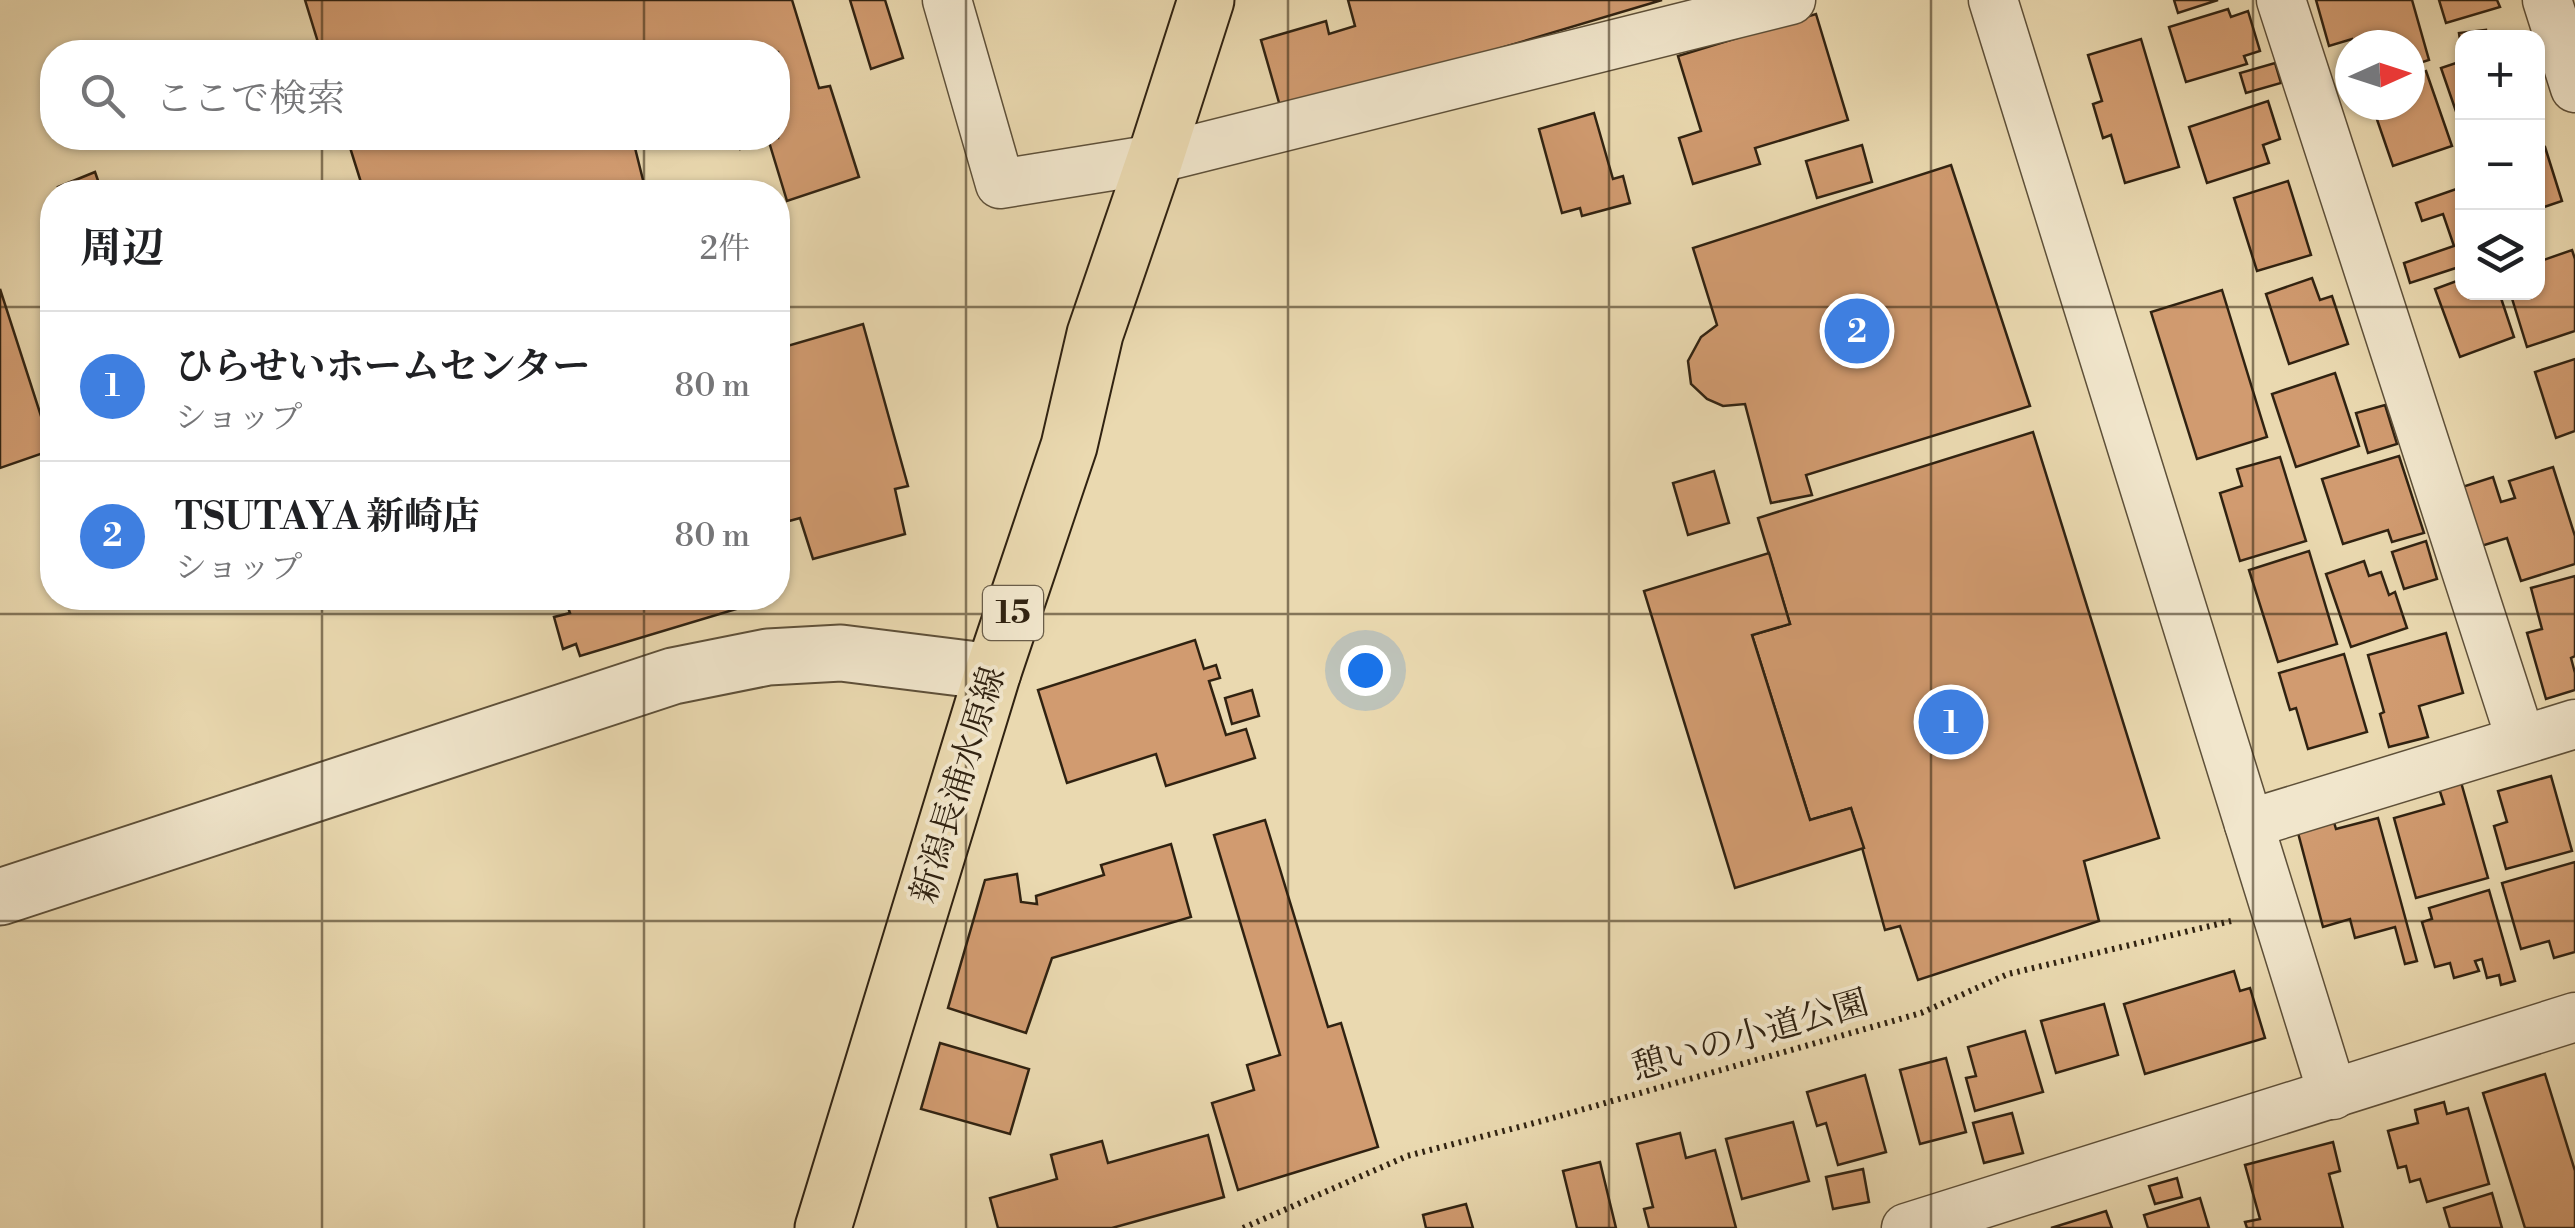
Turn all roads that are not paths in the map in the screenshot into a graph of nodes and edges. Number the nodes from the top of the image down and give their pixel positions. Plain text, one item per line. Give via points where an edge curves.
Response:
1 (947, 0) edge
2 (1206, 0) edge
3 (1791, 0) edge
4 (1993, 0) edge
5 (2281, 0) edge
6 (2547, 0) edge
7 (2575, 88) edge
8 (1155, 159) junction
9 (993, 672) junction
10 (2575, 724) edge
11 (2521, 740) junction
12 (2249, 824) junction
13 (0, 897) edge
14 (2575, 1017) edge
15 (2333, 1095) junction
16 (823, 1228) edge
17 (1906, 1228) edge

1 - 8 street via 1000,184
2 - 8 main road, 新潟長浦水原線 / 15
3 - 8 street
4 - 12 street
5 - 11 street
6 - 7 street
8 - 9 main road, 新潟長浦水原線 / 15 via 1094,334 1069,446
9 - 13 street via 841,653 768,657 673,676
9 - 16 main road, 新潟長浦水原線 / 15
10 - 11 street
11 - 12 street
12 - 15 street
14 - 15 street
15 - 17 street

